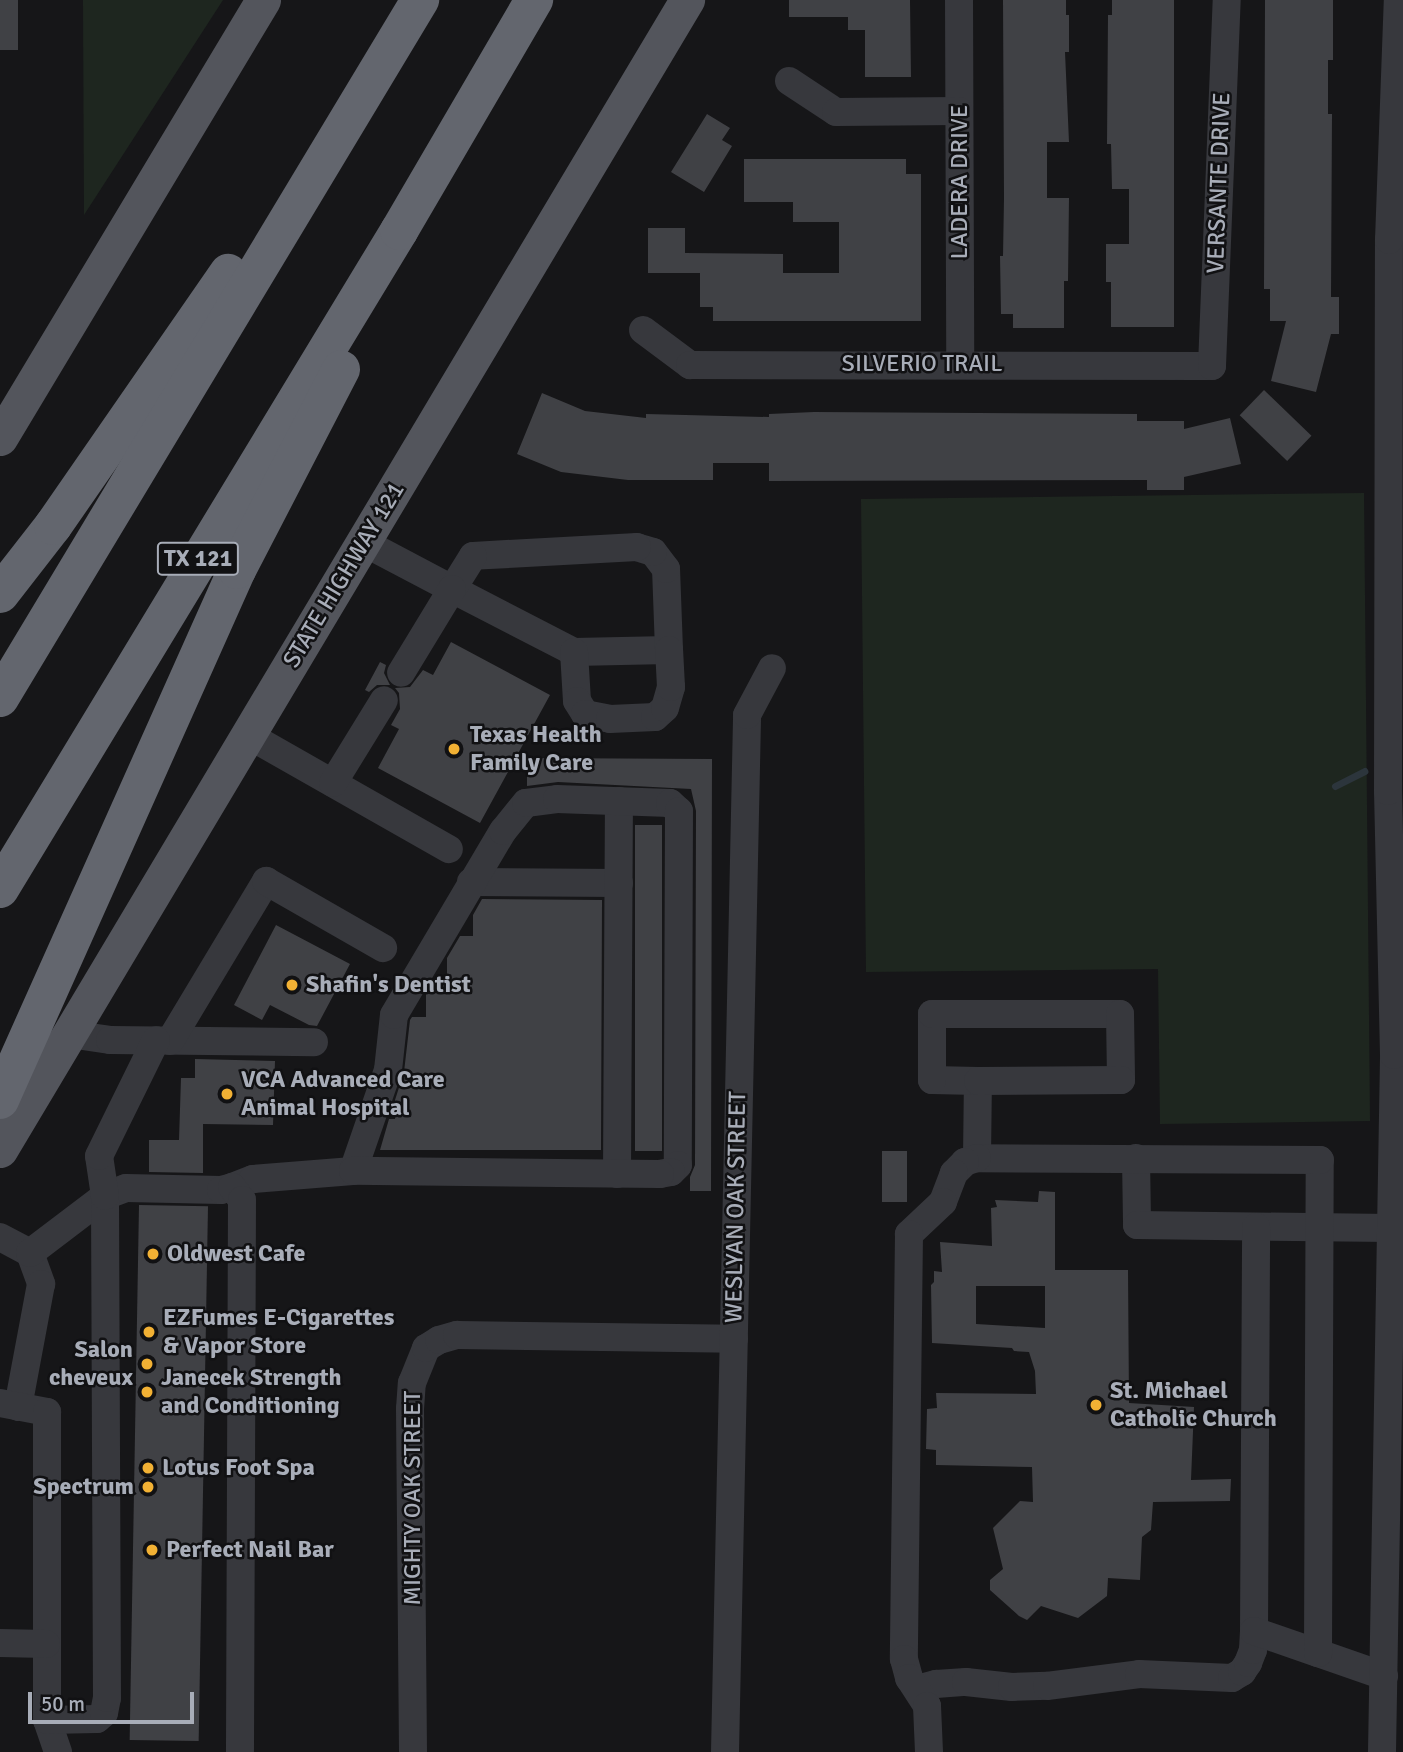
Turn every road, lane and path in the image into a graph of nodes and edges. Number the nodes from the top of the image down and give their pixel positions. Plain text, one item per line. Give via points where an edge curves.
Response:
1 (263, 0) edge
2 (420, 0) edge
3 (534, 0) edge
4 (687, 0) edge
5 (958, 0) edge
6 (1227, 0) edge
7 (1398, 0) edge
8 (789, 81) dead end
9 (959, 111) junction
10 (330, 149) junction
11 (399, 231) junction
12 (1396, 240) edge
13 (643, 330) dead end
14 (960, 364) junction
15 (1212, 366) joint
16 (0, 438) edge
17 (363, 542) junction
18 (1395, 549) edge
19 (452, 589) junction
20 (0, 594) edge
21 (669, 650) junction
22 (574, 652) junction
23 (772, 668) dead end
24 (401, 673) dead end
25 (0, 698) edge
26 (384, 700) dead end
27 (248, 735) junction
28 (333, 783) junction
29 (619, 802) junction
30 (449, 849) dead end
31 (471, 881) junction
32 (619, 883) junction
33 (0, 889) edge
34 (383, 948) dead end
35 (69, 1034) junction
36 (163, 1040) junction
37 (314, 1042) dead end
38 (1398, 1055) edge
39 (978, 1081) junction
40 (0, 1100) edge
41 (0, 1150) edge
42 (977, 1158) junction
43 (1136, 1158) junction
44 (353, 1171) junction
45 (617, 1174) junction
46 (232, 1187) junction
47 (105, 1196) junction
48 (1256, 1227) junction
49 (1320, 1227) junction
50 (1391, 1228) junction
51 (0, 1237) edge
52 (30, 1253) junction
53 (734, 1339) junction
54 (5, 1404) edge
55 (1396, 1418) edge
56 (1254, 1631) junction
57 (0, 1643) edge
58 (46, 1644) junction
59 (1318, 1653) junction
60 (1384, 1676) junction
61 (918, 1689) junction
62 (47, 1720) junction
63 (58, 1752) edge
64 (240, 1752) edge
65 (413, 1752) edge
66 (725, 1752) edge
67 (929, 1752) edge
68 (1382, 1752) edge

1 - 16 main road
2 - 10 highway
3 - 11 highway, TX 121
4 - 17 main road, STATE HIGHWAY 121
5 - 9 street, LADERA DRIVE
6 - 15 street, VERSANTE DRIVE
7 - 12 street
8 - 9 street via 836,112
9 - 14 street, LADERA DRIVE
10 - 20 highway via 271,210 53,526
10 - 25 highway
11 - 33 highway, TX 121
11 - 40 highway via 370,312 237,570
12 - 18 street
13 - 14 street, SILVERIO TRAIL via 690,365
14 - 15 street, SILVERIO TRAIL
17 - 19 street
17 - 27 main road, STATE HIGHWAY 121
18 - 38 street
19 - 21 street via 473,556 637,547 653,552 666,569
19 - 22 street
19 - 24 street
21 - 22 street
21 - 22 street via 671,687 665,708 654,717 610,719 585,714 577,701
23 - 53 street, WESLYAN OAK STREET via 747,715
26 - 28 street
27 - 28 street
27 - 35 main road, STATE HIGHWAY 121
28 - 30 street
29 - 31 street via 557,799 526,803
29 - 32 street
29 - 45 street via 670,803 680,811 678,1165 671,1172
31 - 32 street
31 - 44 street via 394,1015 388,1070
32 - 45 street
34 - 36 street via 266,881
35 - 36 street
35 - 41 main road, STATE HIGHWAY 121
36 - 37 street
36 - 47 street via 99,1156
38 - 50 street
39 - 39 street via 932,1080 932,1014 1120,1014 1121,1080
39 - 42 street
42 - 43 street
42 - 61 street via 954,1173 943,1202 909,1234 904,1659 905,1670
43 - 48 street via 1137,1225
43 - 49 street via 1320,1160
44 - 45 street
44 - 46 street via 253,1179
46 - 47 street via 126,1188
46 - 64 street via 242,1200
47 - 52 street
47 - 62 street via 107,1698 104,1713 97,1719
48 - 49 street
48 - 56 street
49 - 50 street
49 - 59 street
50 - 55 street
51 - 52 street
52 - 54 street via 41,1284
53 - 65 street, MIGHTY OAK STREET via 457,1335 426,1348 412,1384 410,1409
53 - 66 street, WESLYAN OAK STREET
54 - 58 street via 47,1412
55 - 60 street
56 - 59 street
56 - 61 street via 1248,1663 1232,1678 1139,1674 1047,1686 966,1682
57 - 58 street
58 - 62 street
59 - 60 street
60 - 68 street
61 - 67 street via 928,1706
62 - 63 street

